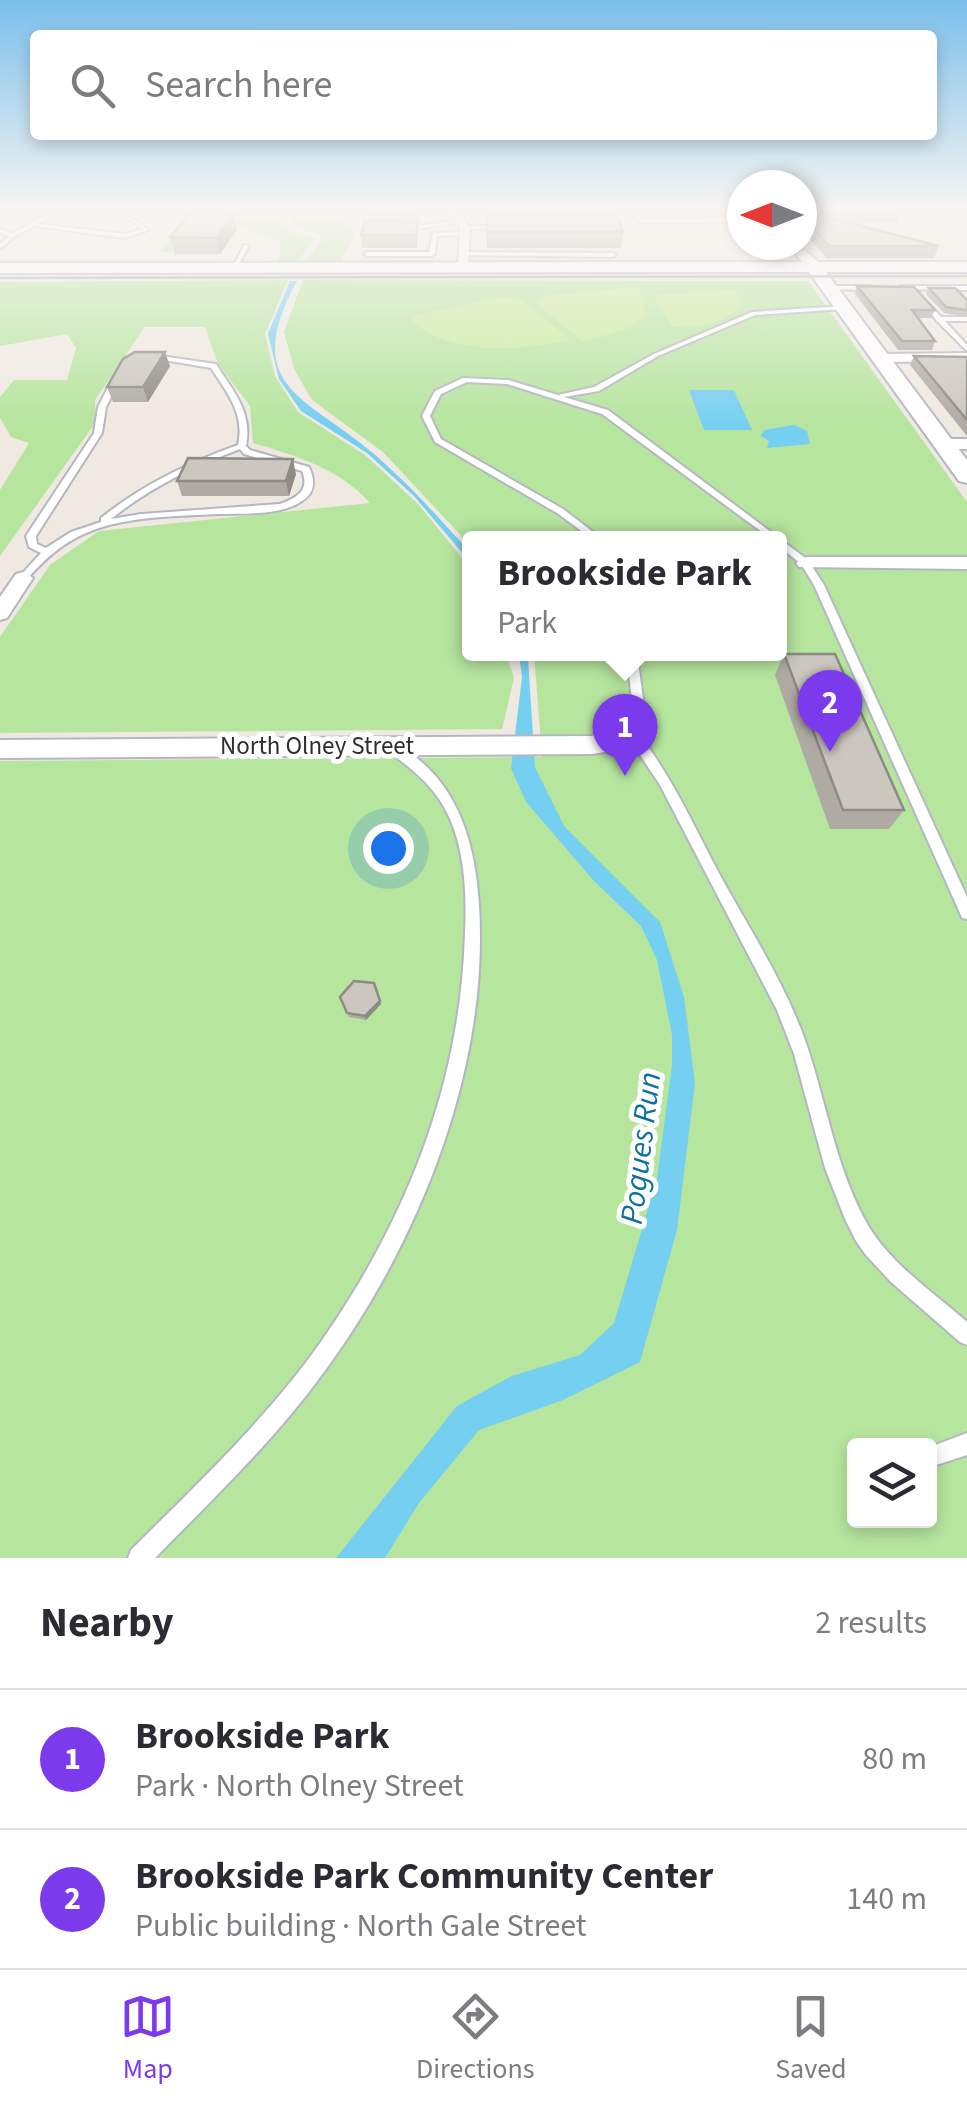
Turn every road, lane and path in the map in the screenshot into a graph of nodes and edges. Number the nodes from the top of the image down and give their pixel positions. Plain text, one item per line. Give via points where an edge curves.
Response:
1 (824, 282) edge
2 (828, 288) junction
3 (878, 288) edge
4 (896, 288) edge
5 (913, 288) junction
6 (967, 288) edge
7 (843, 308) junction
8 (938, 319) junction
9 (967, 319) edge
10 (967, 349) edge
11 (142, 358) edge
12 (880, 358) junction
13 (967, 358) edge
14 (120, 372) edge
15 (602, 386) junction
16 (549, 395) junction
17 (605, 412) junction
18 (943, 444) junction
19 (967, 444) edge
20 (242, 446) junction
21 (967, 476) edge
22 (102, 522) junction
23 (587, 531) edge
24 (766, 531) edge
25 (787, 547) edge
26 (47, 552) junction
27 (806, 563) junction
28 (967, 563) edge
29 (23, 578) joint
30 (0, 614) edge
31 (633, 661) edge
32 (630, 732) junction
33 (389, 746) junction
34 (0, 749) edge
35 (967, 913) edge
36 (967, 1335) edge
37 (967, 1444) edge
38 (937, 1454) edge
39 (139, 1558) edge

1 - 2 main road
2 - 3 lane
2 - 7 main road
4 - 5 lane
5 - 6 lane
5 - 8 lane
7 - 12 main road
7 - 15 lane via 754,314
8 - 9 lane
8 - 10 lane
11 - 20 lane via 213,366 244,412
12 - 13 street
12 - 18 main road
14 - 26 lane via 102,407 98,433 31,536 32,545
15 - 16 lane
15 - 17 lane
16 - 17 lane
16 - 23 lane via 508,382 466,380 433,398 426,422 451,449
17 - 24 lane
18 - 19 street
18 - 21 main road
20 - 22 lane via 154,486
20 - 22 lane via 306,469 309,491 282,507
22 - 26 lane
25 - 27 lane
26 - 29 lane
27 - 28 street
27 - 35 lane
29 - 30 street
31 - 32 lane via 640,722
32 - 33 street, North Olney Street via 592,745
32 - 36 lane via 662,771 773,984 802,1053 835,1175 864,1237
33 - 34 street, North Olney Street
33 - 39 lane via 434,780 468,846 474,942 457,1075 387,1246 303,1382
37 - 38 lane

